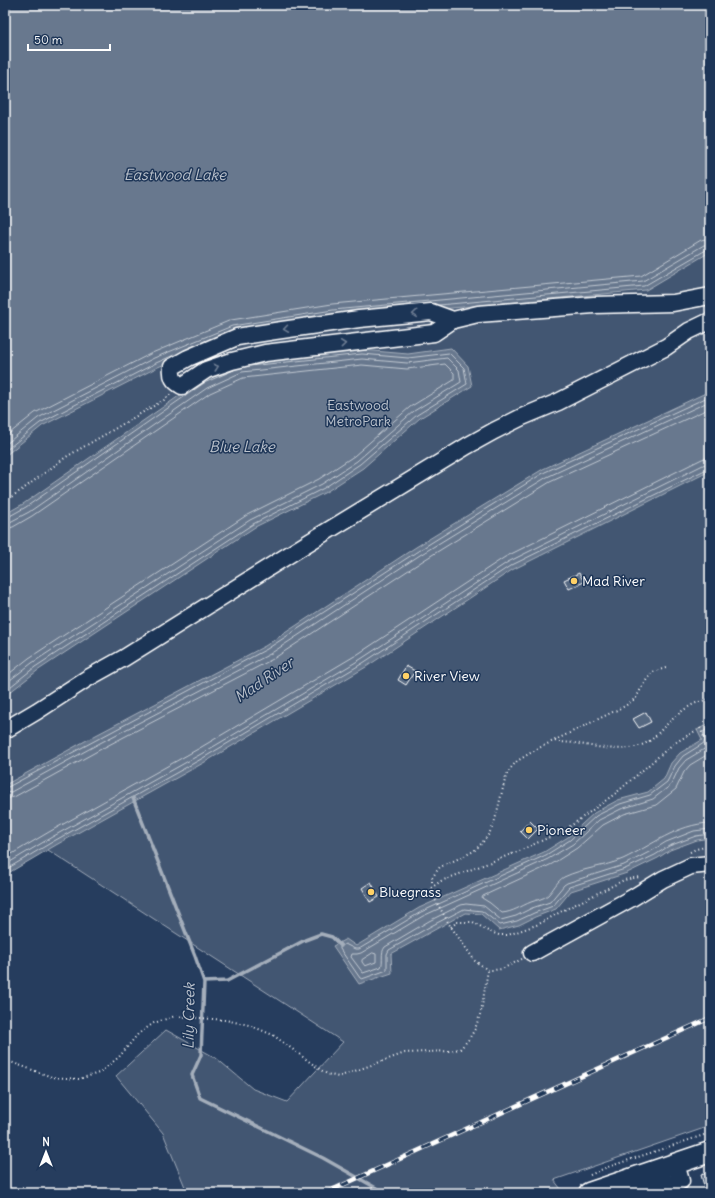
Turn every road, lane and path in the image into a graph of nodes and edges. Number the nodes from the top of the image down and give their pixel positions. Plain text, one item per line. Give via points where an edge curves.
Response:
1 (703, 298) edge
2 (453, 320) junction
3 (704, 323) edge
4 (182, 386) junction
5 (5, 501) edge
6 (666, 668) dead end
7 (710, 699) edge
8 (700, 728) dead end
9 (5, 730) edge
10 (697, 730) dead end
11 (704, 737) dead end
12 (554, 741) junction
13 (710, 846) edge
14 (686, 855) dead end
15 (710, 864) edge
16 (644, 876) dead end
17 (431, 888) junction
18 (451, 927) junction
19 (532, 953) joint
20 (488, 970) junction
21 (5, 1060) edge
22 (710, 1133) edge
23 (710, 1152) edge
24 (605, 1168) dead end
25 (640, 1187) edge
26 (594, 1192) edge

1 - 2 street via 673,303 594,305 478,314
1 - 3 street
4 -> 2 street via 206,370 252,356 434,333
2 -> 4 street via 431,312 358,319 237,337 172,367 171,375
3 - 9 street via 666,347 467,446
4 - 5 path via 164,400 66,457
6 - 12 path via 652,672 636,698 608,715
7 - 12 path via 687,707 652,740 635,747 602,748
8 - 11 path
10 - 17 path via 673,744 616,793 565,830 517,852 441,881
12 - 17 path via 517,761 511,768 506,776 489,834 474,851 440,867 432,878
13 - 14 path via 696,849
15 - 19 street via 692,866 663,879
16 - 18 path via 624,880 539,924 508,935 488,931 473,922 457,922
17 - 18 path
18 - 20 path via 475,961
19 - 20 path via 502,969
20 - 21 path via 476,1029 460,1049 405,1053 338,1077 327,1074 274,1035 249,1025 225,1020 175,1016 154,1023 138,1034 119,1057 98,1073 79,1079 52,1077
22 - 24 path
23 - 25 main road via 676,1164
25 - 26 main road

